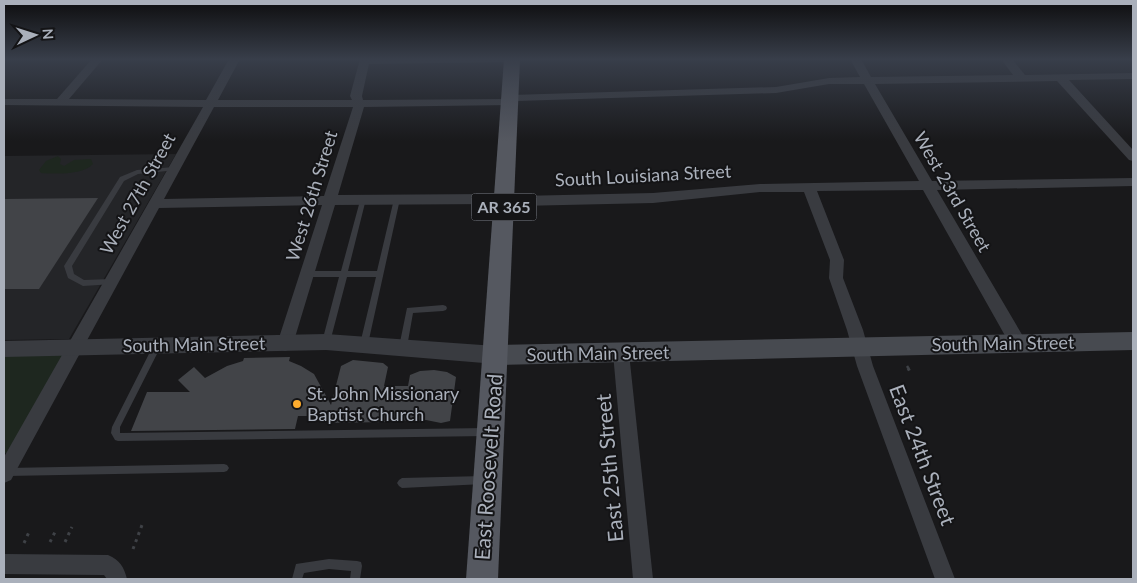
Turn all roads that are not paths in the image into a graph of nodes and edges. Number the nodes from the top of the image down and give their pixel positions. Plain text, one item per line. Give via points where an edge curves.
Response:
1 (75, 86) edge
2 (219, 86) edge
3 (359, 86) edge
4 (511, 86) edge
5 (796, 86) edge
6 (870, 86) edge
7 (1068, 86) edge
8 (511, 100) junction
9 (4, 102) edge
10 (60, 103) junction
11 (210, 103) junction
12 (360, 104) junction
13 (1133, 157) edge
14 (174, 169) junction
15 (1133, 182) edge
16 (926, 185) junction
17 (809, 187) junction
18 (363, 199) junction
19 (397, 199) junction
20 (505, 199) junction
21 (330, 200) junction
22 (154, 204) junction
23 (307, 274) junction
24 (344, 274) junction
25 (380, 274) junction
26 (111, 282) junction
27 (443, 308) dead end
28 (1133, 341) edge
29 (326, 342) junction
30 (1018, 343) junction
31 (285, 344) junction
32 (364, 344) junction
33 (158, 345) junction
34 (75, 347) junction
35 (403, 347) junction
36 (858, 347) junction
37 (4, 349) edge
38 (622, 353) junction
39 (496, 355) junction
40 (491, 431) junction
41 (224, 468) dead end
42 (4, 473) edge
43 (488, 480) junction
44 (402, 483) dead end
45 (4, 564) edge
46 (117, 579) edge
47 (297, 579) edge
48 (355, 579) edge
49 (482, 579) edge
50 (643, 579) edge
51 (945, 579) edge

1 - 10 street
2 - 11 street, West 27th Street
3 - 12 street, West 26th Street via 356,96
4 - 8 main road, AR 365
5 - 8 street via 729,93
6 - 16 street, West 23rd Street
7 - 13 street
8 - 12 street
8 - 20 main road, AR 365
9 - 10 street
10 - 11 street
11 - 12 street
11 - 14 street, West 27th Street
12 - 21 street, West 26th Street
14 - 22 street, West 27th Street
14 - 26 lane via 137,172 122,179 68,266 71,276 83,283
15 - 16 street, South Louisiana Street
16 - 17 street, South Louisiana Street
16 - 30 street, West 23rd Street
17 - 20 street, South Louisiana Street via 653,198
17 - 36 street, East 24th Street via 837,260 836,278
18 - 19 street, South Louisiana Street
18 - 21 street, South Louisiana Street
18 - 24 lane
19 - 20 street, South Louisiana Street
19 - 25 lane
20 - 39 main road, AR 365
21 - 22 street, South Louisiana Street
21 - 23 street, West 26th Street
22 - 26 street, West 27th Street
23 - 24 lane
23 - 31 street, West 26th Street
24 - 25 lane
24 - 29 lane
25 - 32 lane
26 - 34 street, West 27th Street
27 - 35 lane via 410,310
28 - 30 main road, South Main Street
29 - 31 street, South Main Street
29 - 32 street, South Main Street
30 - 36 main road, South Main Street
31 - 33 street, South Main Street
32 - 35 street, South Main Street
33 - 34 street, South Main Street
33 - 40 lane via 116,427 118,438
34 - 37 street, South Main Street
34 - 42 street, West 27th Street
35 - 39 street, South Main Street
36 - 38 main road, South Main Street
36 - 51 street, East 24th Street
38 - 39 main road, South Main Street
38 - 50 street, East 25th Street
39 - 40 main road, East Roosevelt Road / AR 365
40 - 43 main road, East Roosevelt Road / AR 365
41 - 42 lane
43 - 44 lane
43 - 49 main road, East Roosevelt Road / AR 365
45 - 46 street via 108,565
47 - 48 lane via 300,568 329,564 358,566

